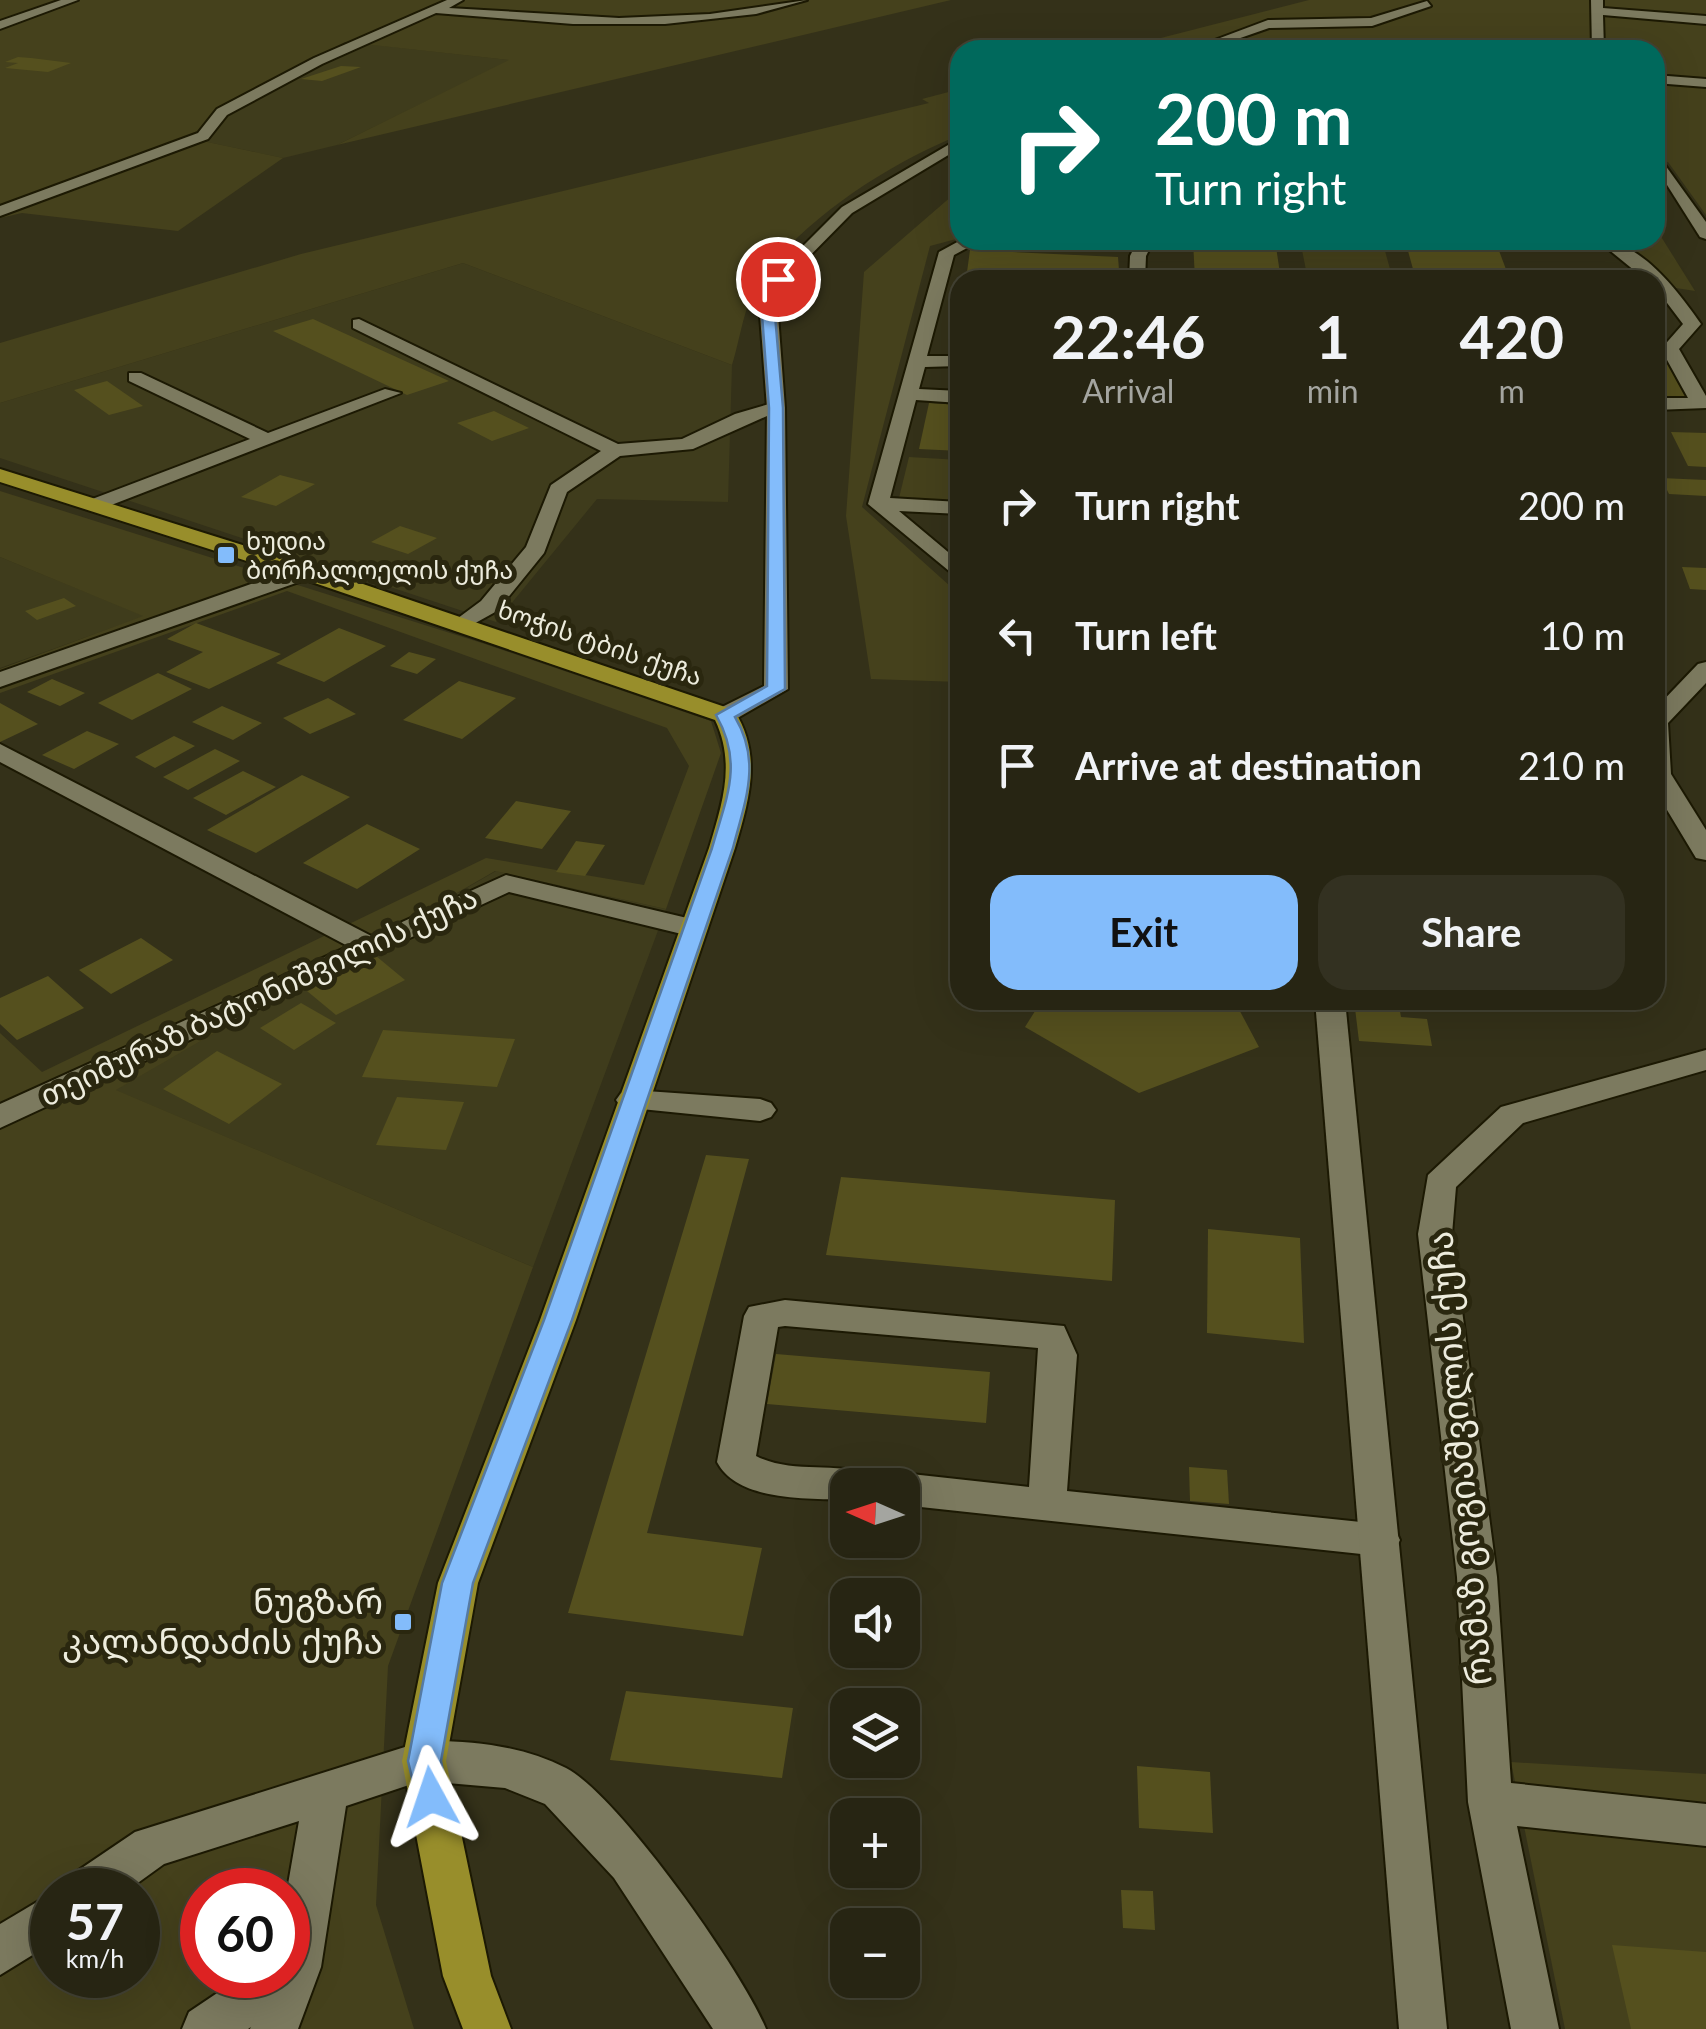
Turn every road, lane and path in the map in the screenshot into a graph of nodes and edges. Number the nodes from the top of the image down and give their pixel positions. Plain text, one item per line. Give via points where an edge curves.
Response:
1 (72, 0) edge
2 (457, 0) edge
3 (800, 0) edge
4 (1427, 4) dead end
5 (1598, 5) edge
6 (433, 10) junction
7 (1706, 20) edge
8 (0, 25) edge
9 (1222, 40) edge
10 (1598, 40) edge
11 (1665, 80) edge
12 (1706, 83) edge
13 (950, 148) edge
14 (1665, 171) edge
15 (0, 211) edge
16 (1706, 234) edge
17 (952, 250) edge
18 (1618, 250) edge
19 (1644, 270) edge
20 (1665, 287) edge
21 (359, 324) dead end
22 (950, 361) edge
23 (917, 362) junction
24 (135, 377) dead end
25 (392, 394) dead end
26 (908, 394) junction
27 (950, 396) edge
28 (1665, 404) edge
29 (776, 408) junction
30 (267, 440) junction
31 (614, 450) junction
32 (0, 474) edge
33 (878, 504) junction
34 (94, 505) junction
35 (950, 508) edge
36 (950, 565) edge
37 (305, 572) junction
38 (460, 624) junction
39 (1706, 669) edge
40 (0, 680) edge
41 (1665, 712) edge
42 (725, 715) junction
43 (0, 752) edge
44 (1665, 785) edge
45 (1706, 852) edge
46 (694, 928) junction
47 (369, 946) junction
48 (1331, 1010) edge
49 (1706, 1060) edge
50 (632, 1100) junction
51 (760, 1110) dead end
52 (0, 1118) edge
53 (830, 1482) edge
54 (920, 1491) edge
55 (1048, 1503) junction
56 (1380, 1540) junction
57 (424, 1761) junction
58 (326, 1792) junction
59 (1490, 1802) junction
60 (1706, 1825) edge
61 (121, 1868) edge
62 (310, 1872) edge
63 (30, 1931) edge
64 (0, 1952) edge
65 (252, 1998) edge
66 (283, 1998) edge
67 (206, 2029) edge
68 (274, 2029) edge
69 (487, 2029) edge
70 (742, 2029) edge
71 (1423, 2029) edge
72 (1535, 2029) edge

1 - 8 street
2 - 6 street
3 - 6 street via 670,22 566,22
4 - 9 street via 1372,22 1268,24
5 - 7 street
5 - 10 street
6 - 15 street via 222,112 204,136
11 - 12 street
13 - 29 street via 847,210 778,279 768,315
14 - 16 street
17 - 23 street
18 - 19 street
20 - 28 street via 1692,324 1670,349 1701,404
21 - 31 street
22 - 23 street
23 - 26 street
24 - 30 street
25 - 30 street
26 - 27 street
26 - 33 street
29 - 31 street via 686,446
29 - 42 street via 776,689
30 - 34 street
31 - 38 street via 558,489 536,548 489,606
32 - 34 main road, ხოჭის ტბის ქუჩა
33 - 35 street
33 - 36 street
34 - 37 main road, ხოჭის ტბის ქუჩა
37 - 38 main road, ხოჭის ტბის ქუჩა
37 - 40 street
38 - 42 main road, ხოჭის ტბის ქუჩა
39 - 41 street
42 - 46 main road via 738,737 743,769
43 - 47 street
44 - 45 street
46 - 47 street, თეიმურაზ ბატონიშვილის ქუჩა via 506,882
46 - 50 main road
47 - 52 street, თეიმურაზ ბატონიშვილის ქუჩა
48 - 56 street
49 - 59 street, რამაზ გოგიაშვილის ქუჩა via 1512,1116 1440,1183 1435,1234 1476,1577
50 - 51 street
50 - 57 main road via 458,1583
53 - 55 street via 759,1476 736,1462 762,1316 1052,1336 1059,1355
54 - 55 street
55 - 56 street
56 - 71 street
57 - 58 street
57 - 69 main road via 467,1976
57 - 70 street via 518,1771 554,1784 605,1832 667,1910
58 - 61 street via 151,1847
58 - 62 street
59 - 60 street
59 - 72 street, რამაზ გოგიაშვილის ქუჩა
63 - 64 street
65 - 67 street
66 - 68 street

